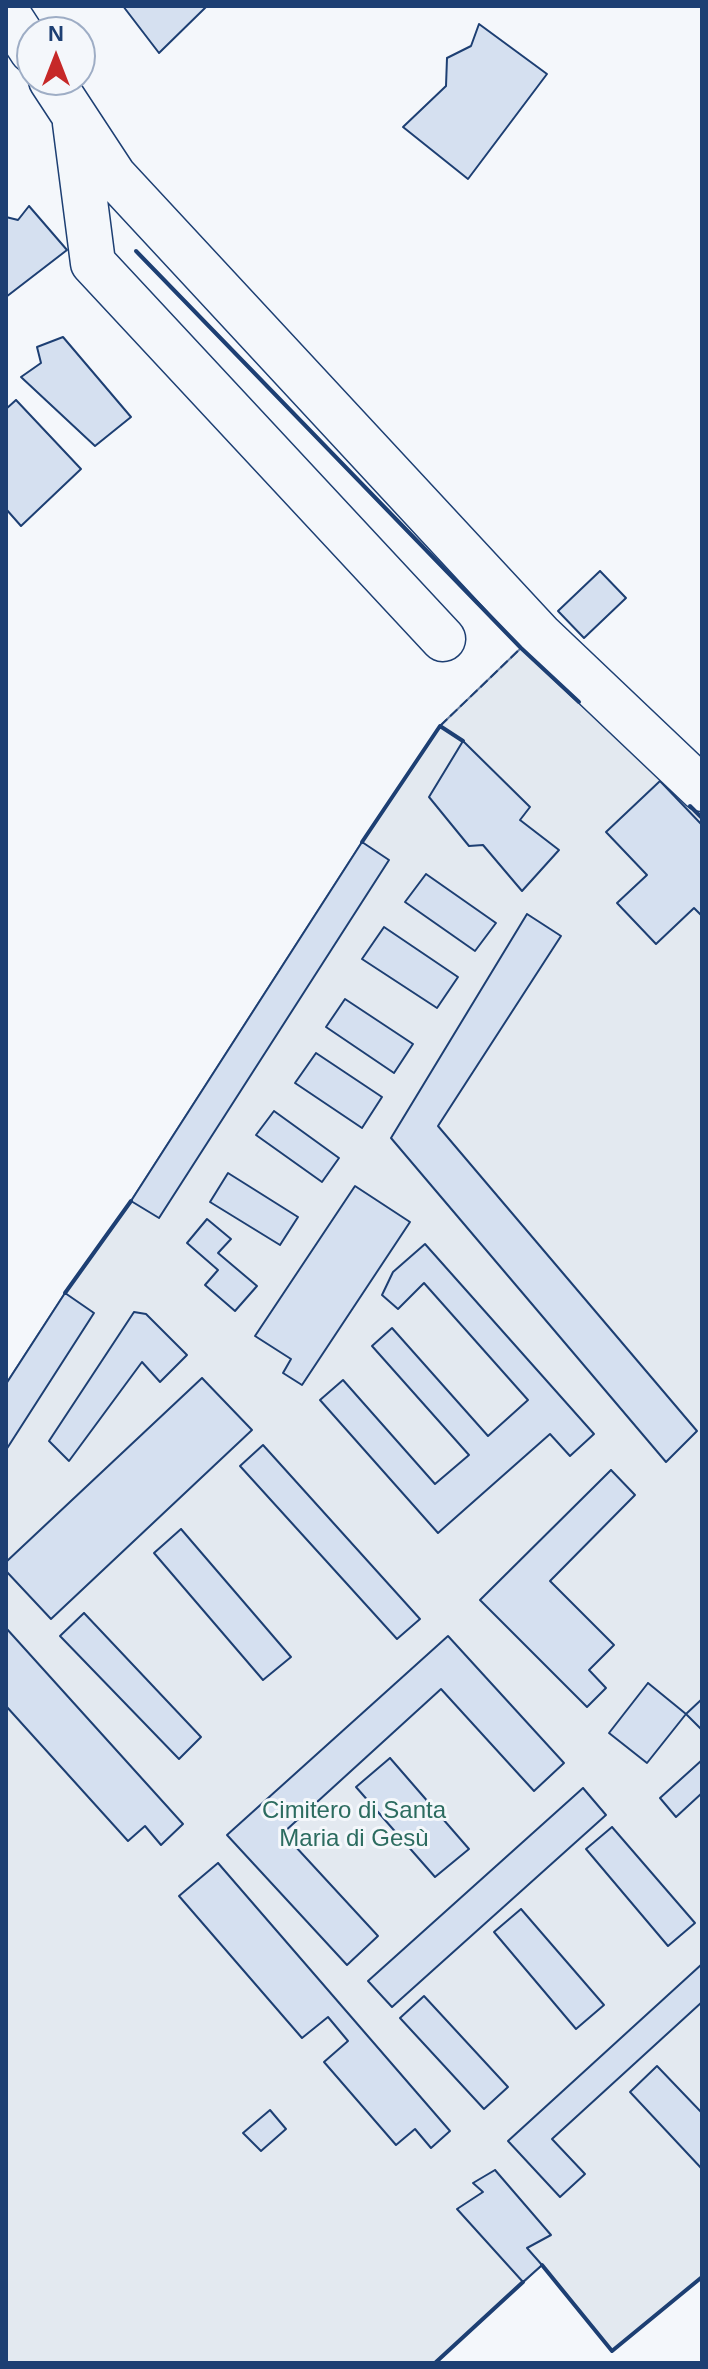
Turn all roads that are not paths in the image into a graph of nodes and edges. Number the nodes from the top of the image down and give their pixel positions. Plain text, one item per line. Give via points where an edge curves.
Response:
1 (61, 96) edge
2 (75, 117) junction
3 (443, 639) dead end
4 (702, 789) edge

1 - 2 street
2 - 3 street via 93,263
2 - 4 street via 114,176 540,635

